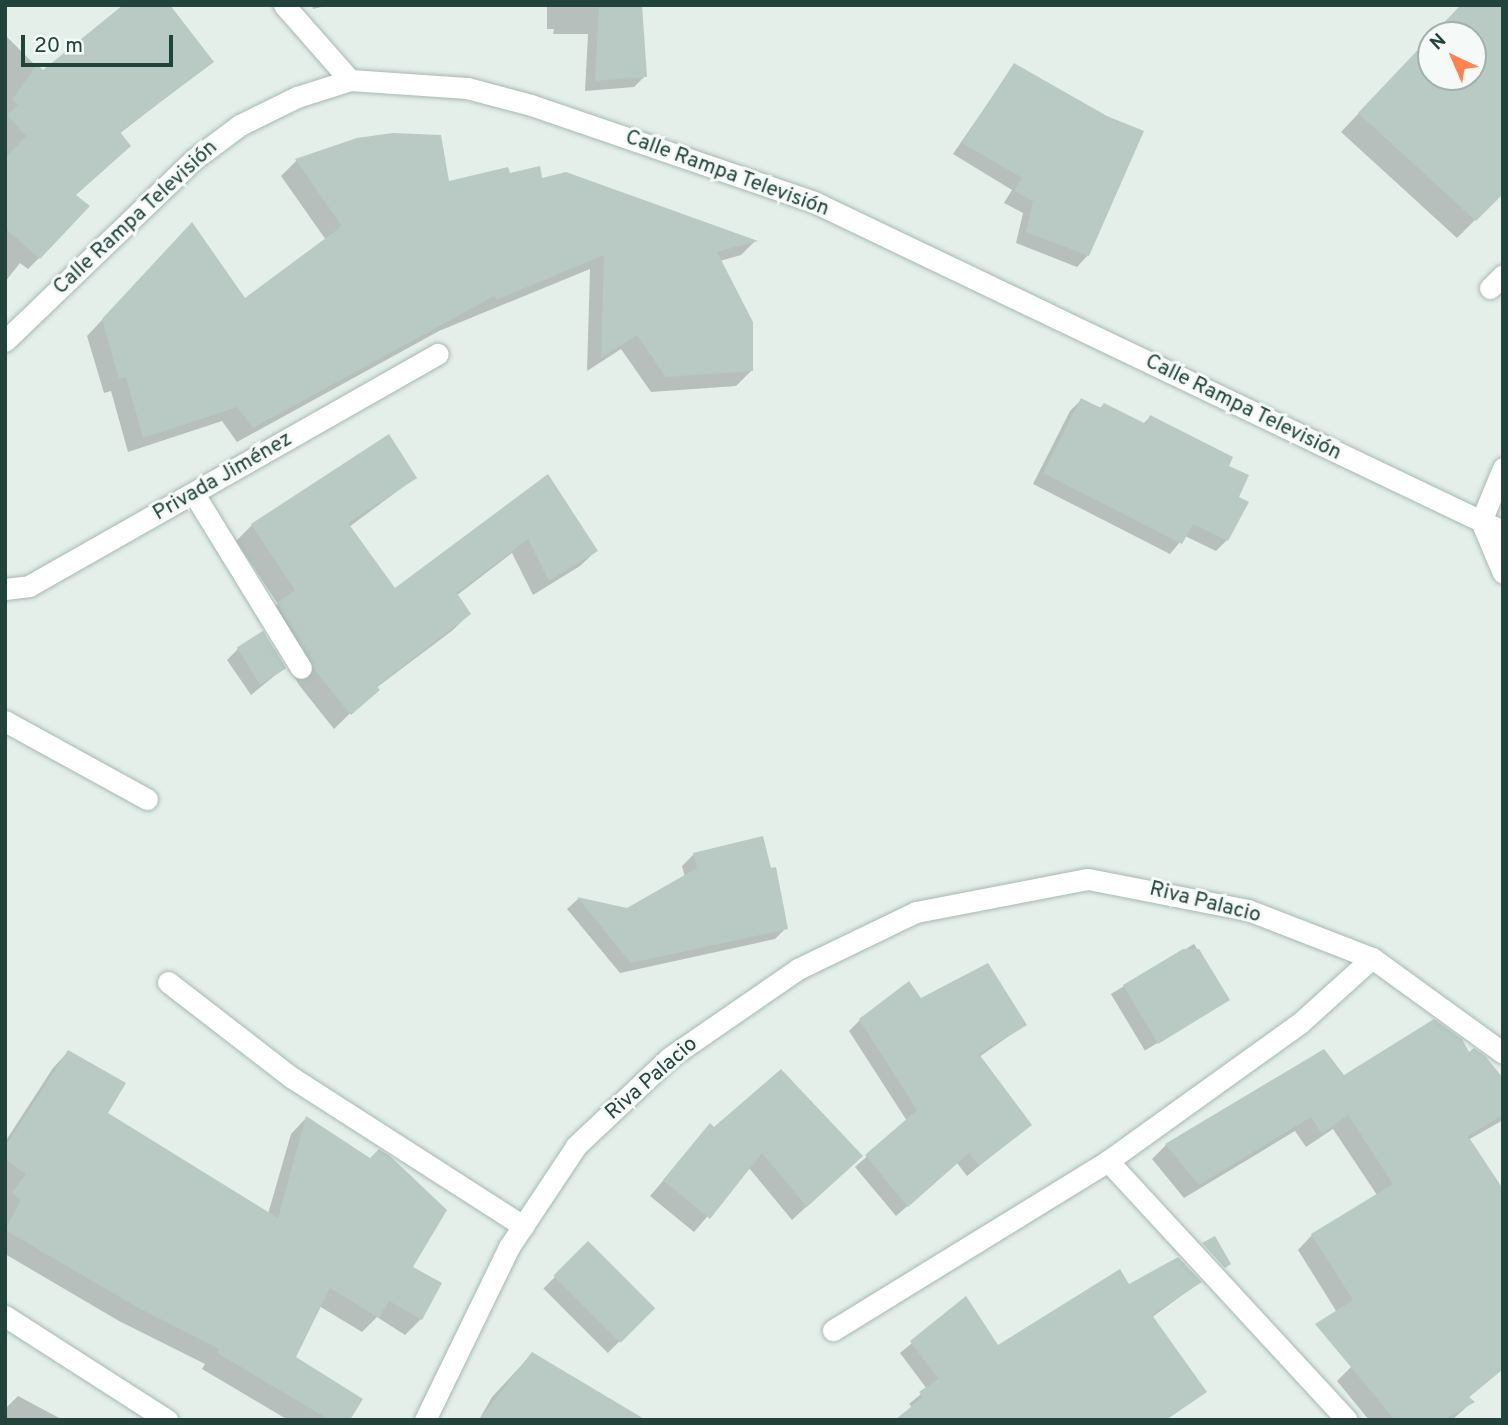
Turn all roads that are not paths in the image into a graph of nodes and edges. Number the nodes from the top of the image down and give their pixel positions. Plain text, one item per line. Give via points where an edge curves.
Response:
1 (284, 5) edge
2 (350, 80) junction
3 (5, 341) edge
4 (438, 354) dead end
5 (1503, 468) edge
6 (194, 494) junction
7 (1481, 521) junction
8 (1503, 531) edge
9 (1503, 573) edge
10 (5, 589) edge
11 (301, 668) dead end
12 (5, 721) edge
13 (147, 799) dead end
14 (1372, 958) junction
15 (168, 982) dead end
16 (1503, 1053) edge
17 (1108, 1161) junction
18 (523, 1226) junction
19 (5, 1316) edge
20 (834, 1330) dead end
21 (167, 1420) edge
22 (425, 1420) edge
23 (1347, 1420) edge

1 - 2 street
2 - 3 street, Calle Rampa Televisión via 297,97 240,125 193,160
2 - 7 street, Calle Rampa Televisión via 467,88 531,104 814,202
4 - 6 street, Privada Jiménez
5 - 7 street
6 - 10 street, Privada Jiménez via 29,586
6 - 11 street
7 - 8 street, Calle Rampa Televisión
7 - 9 street
12 - 13 street
14 - 16 street, Riva Palacio
14 - 17 street via 1300,1023
14 - 18 street, Riva Palacio via 1248,910 1088,879 916,912 798,969 669,1058 576,1146
15 - 18 street via 291,1077
17 - 20 street
17 - 23 street
18 - 22 street, Riva Palacio
19 - 21 street

